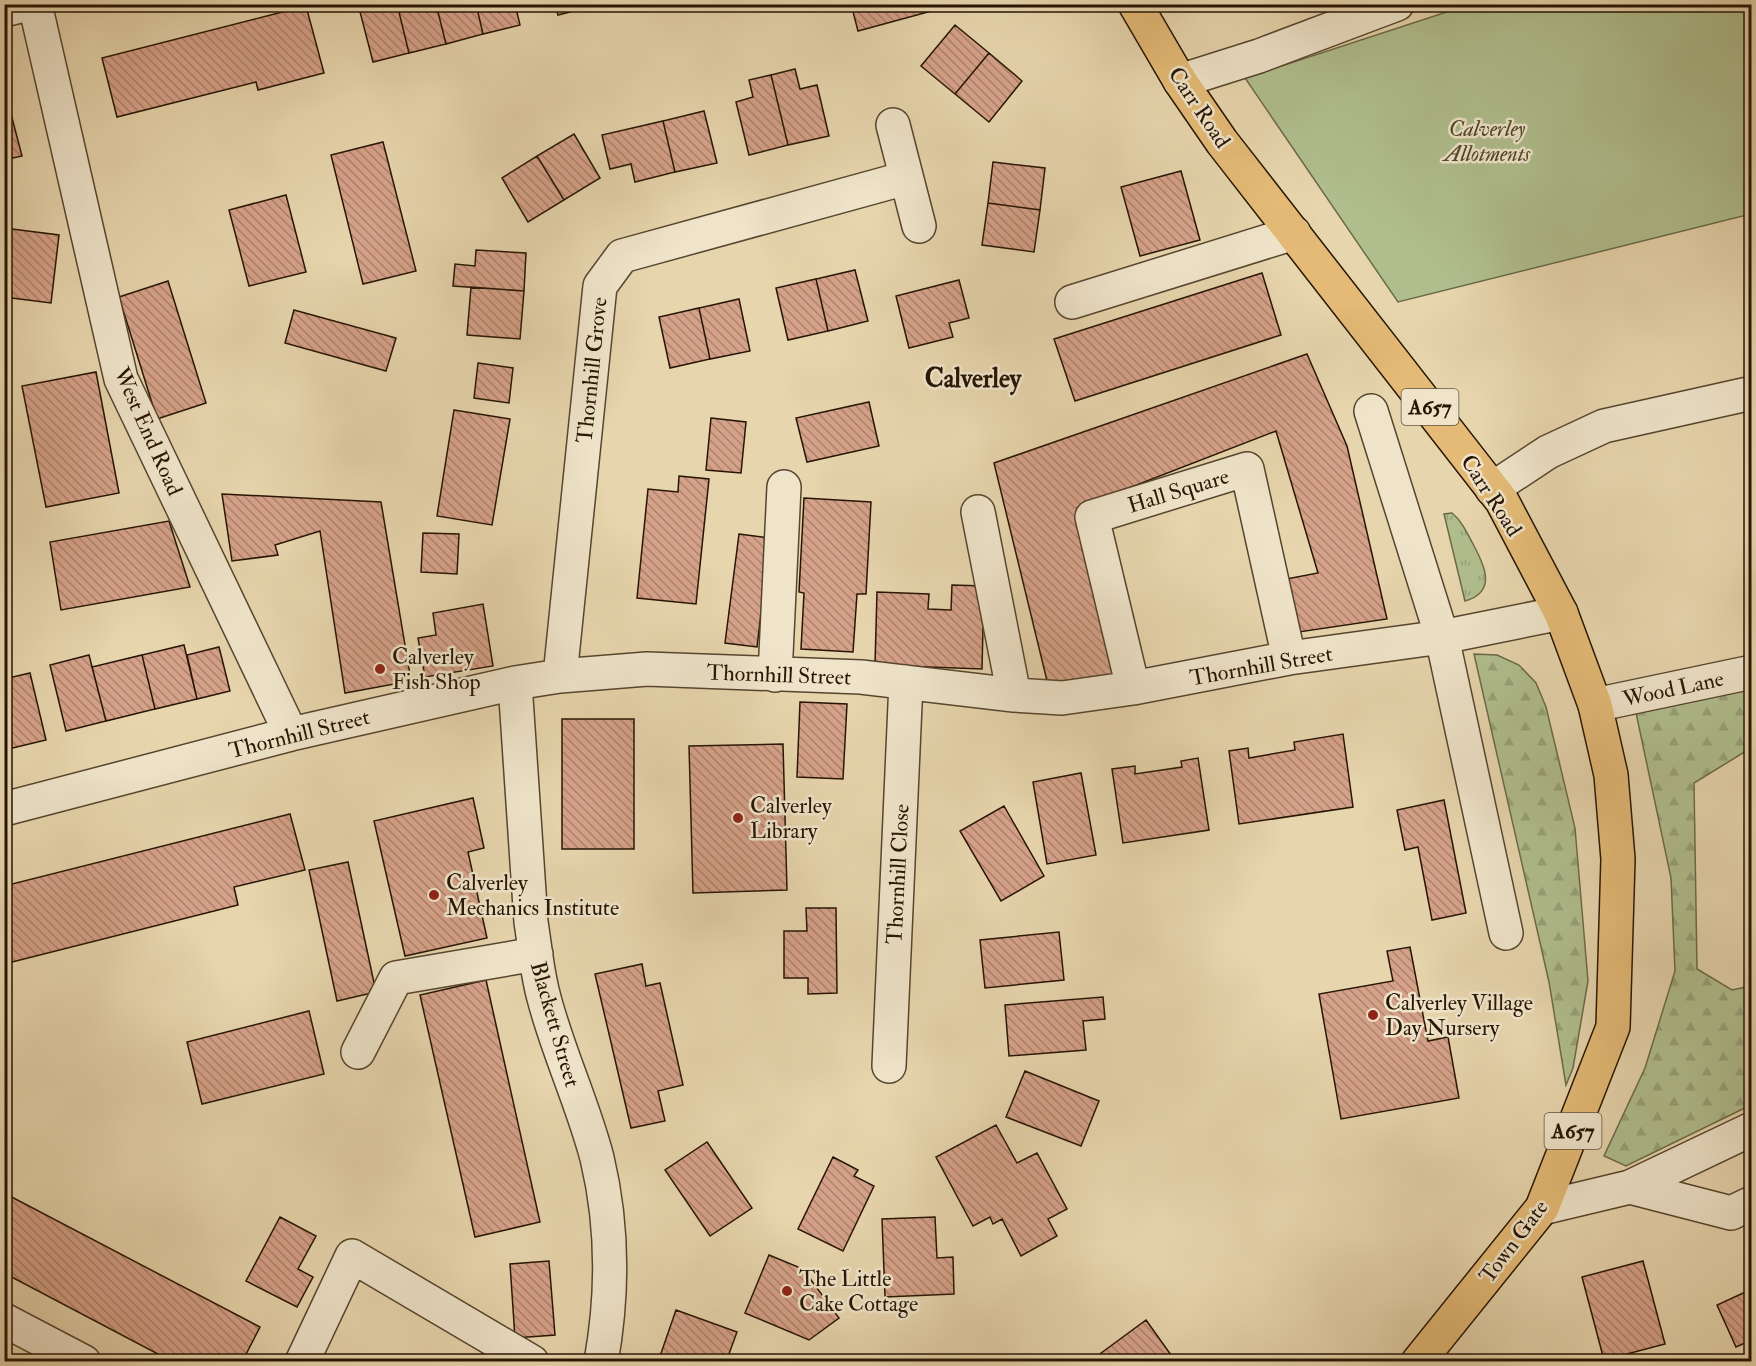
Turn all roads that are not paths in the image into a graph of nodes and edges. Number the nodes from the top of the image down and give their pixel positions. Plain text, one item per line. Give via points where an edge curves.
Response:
1 (28, 4) edge
2 (35, 4) edge
3 (1135, 4) edge
4 (1397, 4) edge
5 (4, 10) edge
6 (1180, 81) junction
7 (893, 125) dead end
8 (906, 178) junction
9 (920, 226) dead end
10 (1294, 233) junction
11 (1071, 302) dead end
12 (1752, 393) edge
13 (1371, 411) dead end
14 (784, 487) dead end
15 (1492, 489) junction
16 (978, 512) dead end
17 (1560, 613) junction
18 (1442, 637) junction
19 (1289, 658) junction
20 (1752, 672) edge
21 (775, 675) junction
22 (560, 676) junction
23 (906, 682) junction
24 (515, 683) junction
25 (1133, 688) junction
26 (1014, 695) junction
27 (1595, 705) junction
28 (291, 734) junction
29 (4, 809) edge
30 (1618, 859) joint
31 (1506, 933) dead end
32 (536, 954) junction
33 (358, 1052) dead end
34 (888, 1066) dead end
35 (1752, 1129) edge
36 (1630, 1187) junction
37 (1752, 1203) edge
38 (1542, 1208) junction
39 (4, 1320) edge
40 (84, 1362) edge
41 (302, 1362) edge
42 (532, 1362) edge
43 (601, 1362) edge
44 (1418, 1362) edge

1 - 5 street
2 - 28 street, West End Road via 121,379
3 - 6 main road, Carr Road / A657
4 - 6 street
6 - 10 main road, Carr Road / A657
7 - 8 street
8 - 9 street
8 - 22 street, Thornhill Grove via 622,256 600,286
10 - 11 street
10 - 15 main road, Carr Road / A657
12 - 15 street via 1604,426 1548,452
13 - 18 street
14 - 21 street
15 - 17 main road, Carr Road / A657
16 - 26 street
17 - 18 street, Thornhill Street
17 - 27 main road, Carr Road / A657
18 - 19 street, Thornhill Street
18 - 31 street
19 - 25 street, Thornhill Street
19 - 25 street, Hall Square via 1247,469 1092,517
20 - 27 street, Wood Lane
21 - 22 street, Thornhill Street via 647,669
21 - 23 street, Thornhill Street
22 - 24 street, Thornhill Street
23 - 26 street, Thornhill Street
23 - 34 street, Thornhill Close
24 - 28 street, Thornhill Street
24 - 32 street, Blackett Street
25 - 26 street, Thornhill Street via 1062,698
27 - 30 main road, Carr Road / A657 via 1611,775
28 - 29 street, Thornhill Street
30 - 38 main road, Town Gate / A657 via 1613,1028
32 - 33 street via 396,978
32 - 43 street, Blackett Street via 544,998 597,1158 609,1233 609,1315
35 - 36 street
36 - 37 street via 1731,1212
36 - 38 street
38 - 44 main road, Town Gate / A657
39 - 40 street
41 - 42 street via 352,1256

